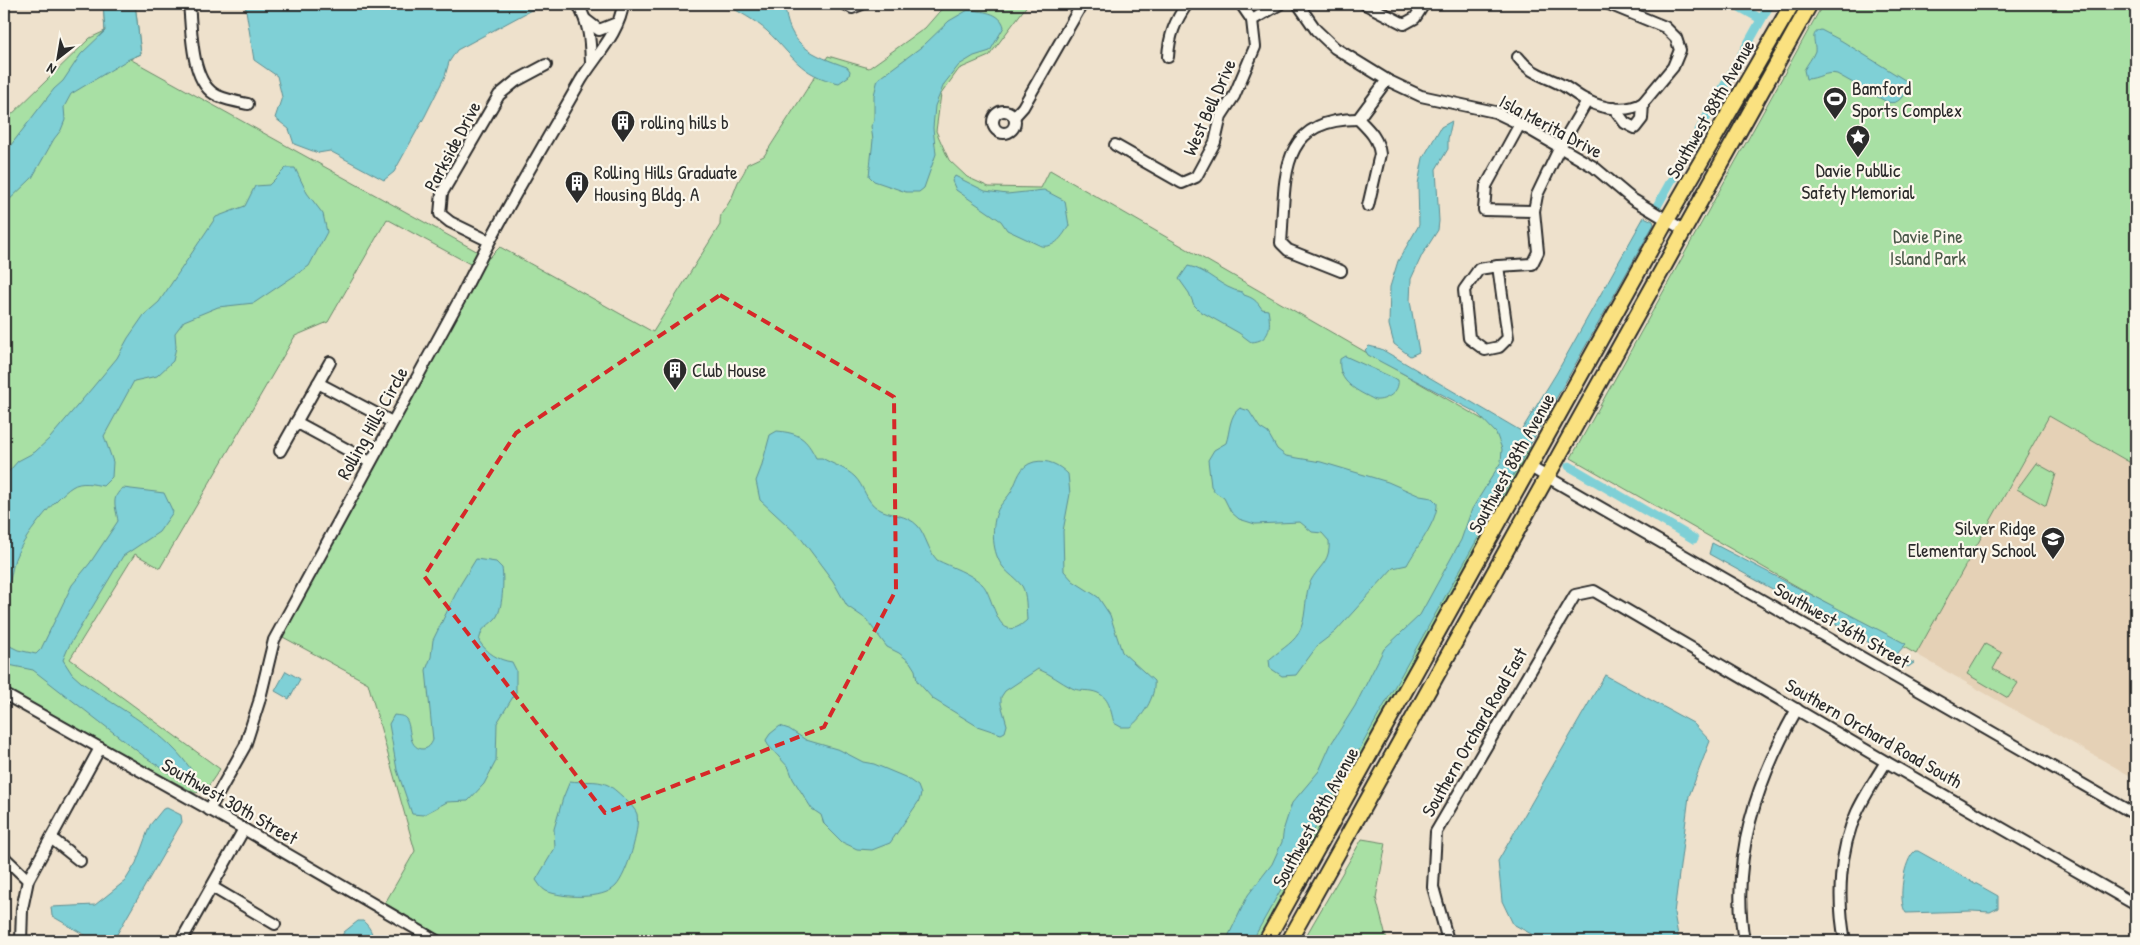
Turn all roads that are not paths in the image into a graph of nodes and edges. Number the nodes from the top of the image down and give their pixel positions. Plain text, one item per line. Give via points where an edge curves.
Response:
1 (189, 4) edge
2 (578, 4) edge
3 (623, 4) edge
4 (845, 4) edge
5 (862, 4) edge
6 (1082, 4) edge
7 (1187, 4) edge
8 (1241, 4) edge
9 (1280, 4) edge
10 (1298, 4) edge
11 (1365, 4) edge
12 (1424, 4) edge
13 (1609, 4) edge
14 (1792, 4) edge
15 (1810, 4) edge
16 (586, 20) junction
17 (1252, 20) junction
18 (617, 23) junction
19 (1168, 57) dead end
20 (1518, 57) dead end
21 (591, 63) junction
22 (546, 65) dead end
23 (1387, 80) junction
24 (1587, 101) junction
25 (248, 104) dead end
26 (1643, 104) junction
27 (1614, 108) junction
28 (1014, 117) dead end
29 (1358, 119) junction
30 (1520, 124) junction
31 (1115, 145) dead end
32 (1560, 148) junction
33 (1368, 206) dead end
34 (1534, 211) junction
35 (1668, 220) junction
36 (1684, 230) junction
37 (489, 241) junction
38 (1498, 266) junction
39 (1341, 271) dead end
40 (330, 362) dead end
41 (318, 383) junction
42 (296, 422) junction
43 (392, 422) junction
44 (280, 451) dead end
45 (370, 462) junction
46 (1530, 467) junction
47 (1546, 476) junction
48 (1594, 591) joint
49 (4, 694) edge
50 (1797, 709) junction
51 (100, 748) junction
52 (1886, 762) junction
53 (209, 810) junction
54 (2136, 815) edge
55 (244, 829) junction
56 (51, 838) junction
57 (4, 857) edge
58 (80, 861) dead end
59 (28, 880) junction
60 (212, 887) junction
61 (2136, 904) edge
62 (275, 924) dead end
63 (21, 941) edge
64 (181, 941) edge
65 (437, 941) edge
66 (1266, 941) edge
67 (1289, 941) edge
68 (1450, 941) edge
69 (1744, 941) edge
70 (1845, 941) edge

1 - 25 street via 197,69 204,84 216,96
2 - 16 street
3 - 18 street
4 - 5 street via 852,8
6 - 28 street via 1023,107
7 - 19 street via 1173,26
8 - 17 street
9 - 17 street
10 - 23 street, Isla Merita Drive via 1316,30 1335,48
11 - 12 street via 1404,24 1415,18
13 - 26 street via 1666,27 1676,38 1680,50 1673,67
14 - 35 main road, Southwest 88th Avenue
15 - 36 main road, Southwest 88th Avenue
16 - 18 street via 599,30
16 - 21 street via 591,38
17 - 31 street, West Bell Drive via 1255,47 1234,96 1221,116 1215,142 1196,177 1182,183
18 - 21 street
20 - 24 street via 1527,68
21 - 37 street, Rolling Hills Circle
22 - 37 street, Parkside Drive via 516,81 499,95 442,193 440,214
23 - 29 street
23 - 30 street, Isla Merita Drive via 1421,96 1495,112
24 - 27 street
24 - 32 street
26 - 27 street via 1629,109
26 - 27 street via 1642,119 1635,128 1625,123
29 - 33 street via 1373,133 1380,154
29 - 39 street via 1318,124 1293,149 1287,170 1281,243 1288,250
30 - 32 street, Isla Merita Drive
30 - 34 street via 1486,186 1484,210
32 - 34 street via 1537,194
32 - 35 street, Isla Merita Drive via 1594,167 1632,199
34 - 38 street via 1538,252 1532,264
35 - 36 street, Isla Merita Drive
35 - 46 main road, Southwest 88th Avenue
36 - 47 main road, Southwest 88th Avenue
37 - 43 street, Rolling Hills Circle
38 - 38 street via 1479,269 1464,290 1469,338 1485,350 1499,347 1508,338
40 - 41 street
41 - 42 street
41 - 43 street
42 - 44 street
42 - 45 street
43 - 45 street, Rolling Hills Circle
45 - 53 street, Rolling Hills Circle via 274,640 244,746
46 - 47 street, Southwest 36th Street
46 - 66 main road, Southwest 88th Avenue
47 - 54 street, Southwest 36th Street
47 - 67 main road, Southwest 88th Avenue
48 - 50 street, Southern Orchard Road South
48 - 68 street, Southern Orchard Road East via 1575,595 1436,832 1433,888 1446,937
49 - 51 street, Southwest 30th Street
50 - 52 street, Southern Orchard Road South
50 - 69 street via 1761,782 1747,828 1741,881
51 - 53 street, Southwest 30th Street
51 - 56 street
52 - 61 street, Southern Orchard Road South
52 - 70 street via 1856,813 1846,848 1840,917
53 - 55 street, Southwest 30th Street
55 - 60 street
55 - 65 street, Southwest 30th Street
56 - 58 street
56 - 59 street
57 - 59 street
59 - 63 street via 22,909
60 - 62 street
60 - 64 street

